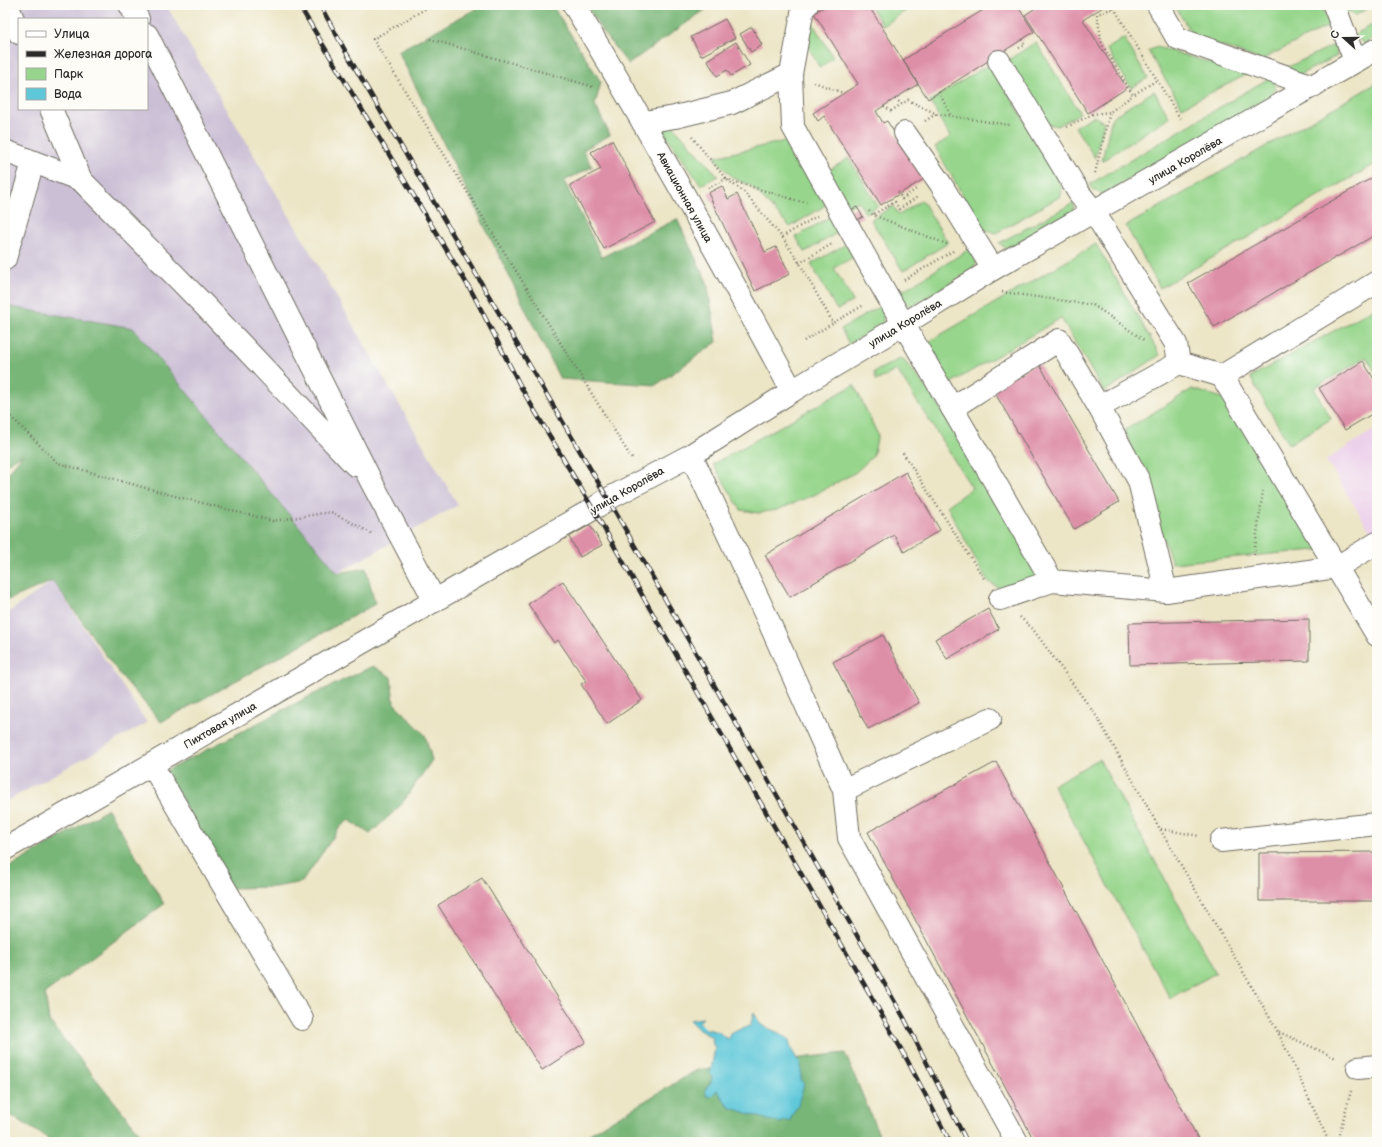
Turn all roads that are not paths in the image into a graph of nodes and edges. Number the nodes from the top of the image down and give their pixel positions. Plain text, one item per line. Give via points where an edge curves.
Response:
1 (7, 5) edge
2 (130, 5) edge
3 (574, 5) edge
4 (807, 5) edge
5 (1158, 5) edge
6 (1334, 5) edge
7 (137, 18) edge
8 (18, 30) edge
9 (148, 37) edge
10 (1377, 48) edge
11 (999, 61) dead end
12 (1355, 61) junction
13 (791, 74) junction
14 (1313, 86) junction
15 (51, 110) edge
16 (644, 122) junction
17 (905, 134) dead end
18 (5, 151) edge
19 (33, 162) junction
20 (81, 180) junction
21 (1094, 212) junction
22 (5, 259) edge
23 (993, 269) junction
24 (1377, 282) edge
25 (904, 324) junction
26 (1179, 363) junction
27 (1222, 376) junction
28 (792, 391) junction
29 (1100, 407) junction
30 (952, 408) junction
31 (691, 454) junction
32 (372, 483) junction
33 (1377, 543) edge
34 (1337, 567) junction
35 (1052, 581) junction
36 (1166, 591) junction
37 (1000, 599) road end
38 (435, 601) junction
39 (1377, 635) edge
40 (990, 719) dead end
41 (152, 764) junction
42 (844, 790) junction
43 (1377, 824) edge
44 (1221, 840) road end
45 (5, 849) edge
46 (302, 1019) dead end
47 (1017, 1142) edge

1 - 8 street
2 - 7 street
3 - 16 street, Авиационная улица
4 - 13 street via 803,8
5 - 14 street via 1177,38
6 - 12 street
9 - 32 street
10 - 12 street, улица Королёва
11 - 21 street via 1079,192
12 - 14 street, улица Королёва
13 - 16 street via 732,103
13 - 25 street via 793,127
14 - 21 street, улица Королёва
15 - 20 street
16 - 28 street, Авиационная улица
17 - 23 street via 940,183
18 - 19 street
19 - 20 street
19 - 22 street
20 - 32 street via 206,307
21 - 23 street, улица Королёва
21 - 26 street via 1176,344
23 - 25 street, улица Королёва
24 - 27 street
25 - 28 street, улица Королёва
25 - 30 street
26 - 27 street
26 - 29 street
27 - 34 street
28 - 31 street, улица Королёва
29 - 30 street via 1059,340
29 - 36 street via 1139,481
30 - 35 street
31 - 38 street, улица Королёва
31 - 42 street
32 - 38 street
33 - 34 street
34 - 36 street
34 - 39 street
35 - 36 street
35 - 37 street
38 - 41 street, Пихтовая улица
40 - 42 street
41 - 45 street, Пихтовая улица
41 - 46 street
42 - 47 street via 849,838
43 - 44 street

